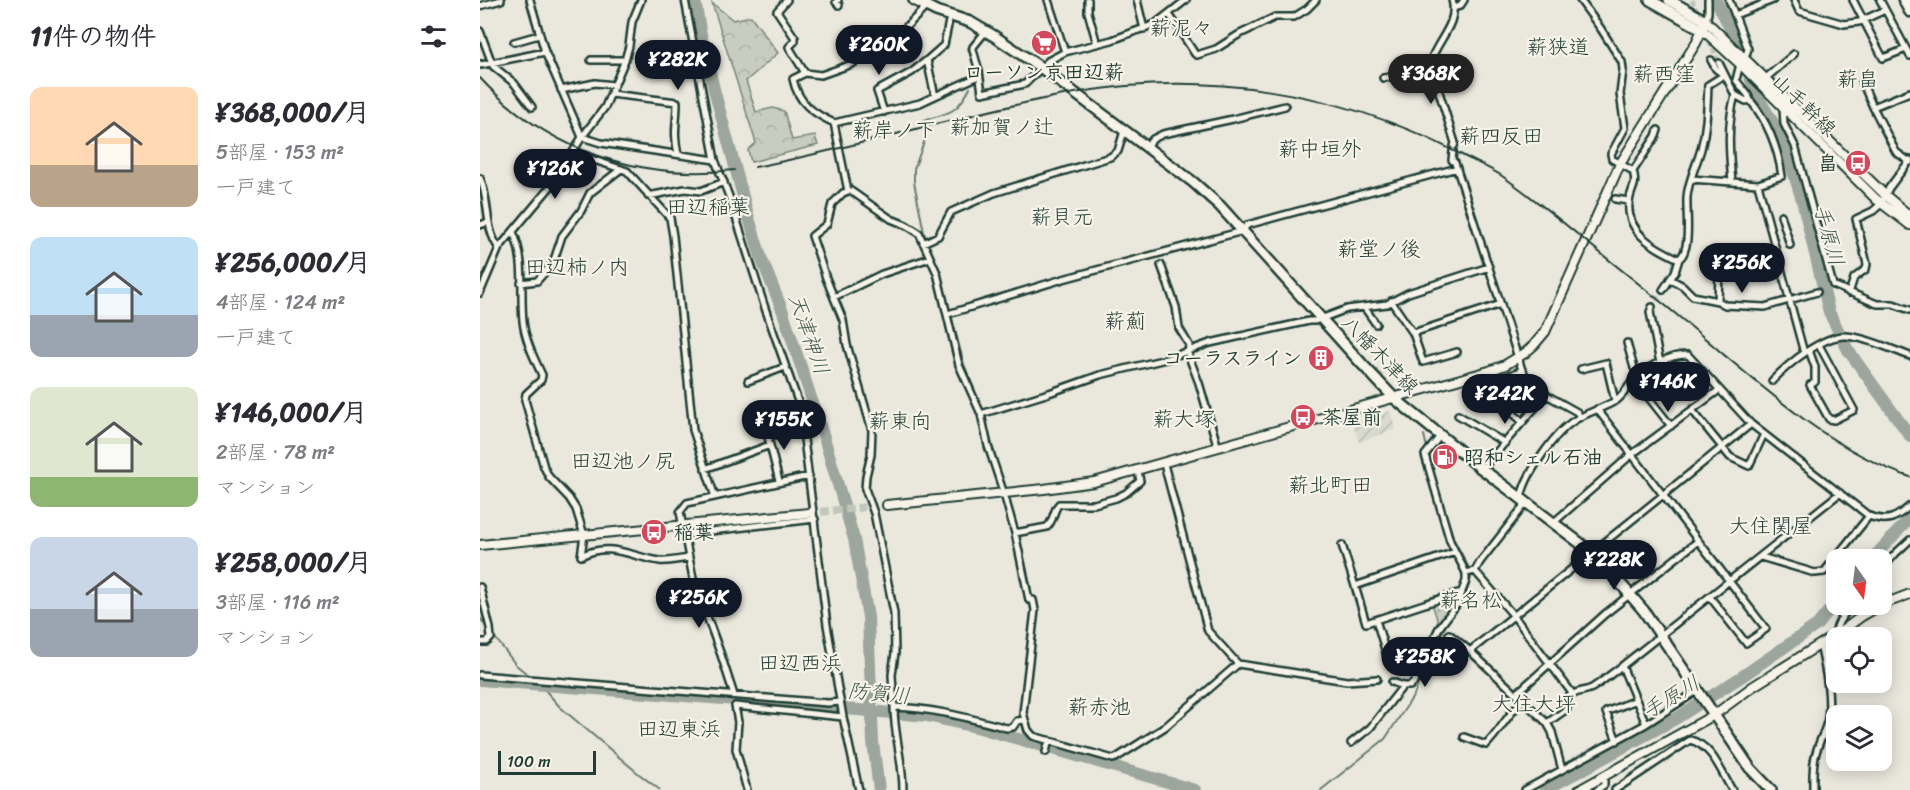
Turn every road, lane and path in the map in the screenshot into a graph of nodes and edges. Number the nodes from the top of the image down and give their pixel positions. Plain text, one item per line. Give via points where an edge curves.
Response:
1 (501, 0) edge
2 (530, 0) edge
3 (641, 0) edge
4 (685, 0) edge
5 (787, 0) edge
6 (914, 0) edge
7 (1048, 0) edge
8 (1088, 0) edge
9 (1137, 0) edge
10 (1186, 0) edge
11 (1316, 0) edge
12 (1452, 0) edge
13 (1464, 0) edge
14 (1580, 0) edge
15 (1650, 0) edge
16 (1669, 0) edge
17 (1708, 0) edge
18 (1729, 0) edge
19 (1773, 0) edge
20 (1794, 0) edge
21 (1853, 0) edge
22 (1880, 0) edge
23 (1904, 0) edge
24 (480, 6) edge
25 (926, 8) junction
26 (1455, 8) junction
27 (1885, 10) junction
28 (1910, 11) edge
29 (1168, 14) junction
30 (1735, 15) junction
31 (950, 16) junction
32 (1863, 20) junction
33 (1704, 26) junction
34 (1144, 29) junction
35 (480, 31) edge
36 (986, 31) junction
37 (539, 35) junction
38 (514, 42) dead end
39 (1097, 44) junction
40 (1906, 49) junction
41 (545, 52) junction
42 (1065, 52) junction
43 (1794, 54) dead end
44 (1910, 56) edge
45 (591, 60) dead end
46 (625, 60) junction
47 (927, 60) junction
48 (1711, 60) tunnel mouth
49 (1742, 61) junction
50 (480, 63) edge
51 (492, 63) junction
52 (1430, 63) junction
53 (1719, 63) tunnel mouth
54 (1040, 68) junction
55 (805, 73) junction
56 (1724, 75) junction
57 (979, 76) junction
58 (1383, 78) dead end
59 (1766, 78) junction
60 (1862, 82) dead end
61 (614, 86) junction
62 (561, 90) junction
63 (1910, 92) edge
64 (611, 94) junction
65 (1735, 94) junction
66 (935, 96) junction
67 (1750, 100) junction
68 (1285, 105) dead end
69 (532, 107) dead end
70 (1873, 107) junction
71 (1783, 108) junction
72 (884, 112) junction
73 (834, 123) junction
74 (1658, 130) dead end
75 (1124, 131) junction
76 (582, 137) junction
77 (1146, 147) junction
78 (573, 153) junction
79 (678, 154) junction
80 (715, 160) junction
81 (1910, 161) edge
82 (1620, 164) junction
83 (1457, 168) junction
84 (621, 169) junction
85 (1633, 171) junction
86 (480, 178) edge
87 (1691, 179) junction
88 (724, 182) junction
89 (1732, 182) junction
90 (1758, 184) junction
91 (848, 191) junction
92 (1885, 195) junction
93 (648, 196) junction
94 (1615, 199) dead end
95 (1629, 201) junction
96 (1881, 204) junction
97 (1781, 215) dead end
98 (1910, 216) edge
99 (489, 222) junction
100 (480, 225) edge
101 (1910, 225) edge
102 (1785, 230) junction
103 (1243, 231) junction
104 (513, 232) junction
105 (1772, 233) junction
106 (925, 242) junction
107 (1790, 245) dead end
108 (499, 248) junction
109 (930, 258) junction
110 (1679, 259) junction
111 (1780, 263) junction
112 (1161, 265) dead end
113 (1489, 267) junction
114 (1670, 279) junction
115 (521, 283) junction
116 (1663, 290) tunnel mouth
117 (1816, 292) dead end
118 (480, 293) edge
119 (1849, 293) junction
120 (834, 297) junction
121 (1790, 300) junction
122 (1391, 301) junction
123 (1718, 301) junction
124 (1501, 304) junction
125 (1652, 307) tunnel mouth
126 (1364, 308) junction
127 (1910, 310) edge
128 (950, 313) junction
129 (1321, 318) junction
130 (1372, 322) dead end
131 (1413, 333) junction
132 (1627, 343) dead end
133 (1819, 345) junction
134 (1188, 350) junction
135 (1807, 351) junction
136 (1457, 352) dead end
137 (1910, 356) edge
138 (1518, 358) junction
139 (1660, 363) junction
140 (785, 367) junction
141 (1581, 369) dead end
142 (1522, 370) junction
143 (1640, 375) junction
144 (748, 381) dead end
145 (1633, 381) junction
146 (1772, 381) dead end
147 (1719, 390) junction
148 (1546, 395) junction
149 (1394, 398) junction
150 (1615, 401) junction
151 (1597, 409) junction
152 (1692, 410) junction
153 (983, 413) junction
154 (1458, 415) dead end
155 (1580, 417) junction
156 (1523, 422) junction
157 (1751, 424) junction
158 (1671, 426) junction
159 (803, 430) junction
160 (1764, 434) junction
161 (1440, 436) junction
162 (1505, 442) junction
163 (770, 446) junction
164 (1218, 448) junction
165 (1721, 448) junction
166 (1632, 455) junction
167 (1164, 464) junction
168 (705, 469) junction
169 (1482, 469) junction
170 (1138, 471) junction
171 (809, 476) junction
172 (779, 481) junction
173 (1840, 493) junction
174 (1004, 494) junction
175 (1662, 496) junction
176 (715, 497) junction
177 (1524, 500) junction
178 (887, 505) tunnel mouth
179 (1910, 506) edge
180 (812, 516) junction
181 (1869, 516) junction
182 (1553, 523) junction
183 (683, 525) junction
184 (1017, 532) junction
185 (685, 534) junction
186 (584, 535) junction
187 (1910, 540) edge
188 (1698, 541) junction
189 (480, 545) edge
190 (1342, 545) dead end
191 (1455, 552) junction
192 (1591, 553) junction
193 (1761, 557) junction
194 (689, 558) junction
195 (1892, 559) edge
196 (1470, 572) junction
197 (1730, 580) junction
198 (1355, 586) junction
199 (480, 587) edge
200 (1462, 593) junction
201 (1630, 594) junction
202 (1910, 594) edge
203 (1710, 597) junction
204 (1513, 615) junction
205 (1376, 620) junction
206 (1847, 627) edge
207 (1449, 634) dead end
208 (1660, 635) junction
209 (1826, 640) edge
210 (480, 642) edge
211 (1820, 644) junction
212 (1430, 645) junction
213 (1470, 651) junction
214 (1549, 663) junction
215 (1238, 664) junction
216 (1622, 666) junction
217 (480, 675) edge
218 (1377, 679) dead end
219 (1392, 682) dead end
220 (1403, 686) junction
221 (1697, 692) junction
222 (1572, 693) junction
223 (1516, 694) junction
224 (734, 695) junction
225 (1523, 700) junction
226 (1636, 700) junction
227 (840, 702) junction
228 (894, 707) junction
229 (1713, 712) junction
230 (843, 717) junction
231 (1024, 720) junction
232 (1547, 723) junction
233 (1646, 724) junction
234 (1464, 737) dead end
235 (1617, 741) junction
236 (1048, 742) junction
237 (1351, 743) dead end
238 (1046, 752) dead end
239 (1562, 770) junction
240 (1604, 776) junction
241 (747, 790) edge
242 (859, 790) edge
243 (903, 790) edge
244 (1525, 790) edge
245 (1579, 790) edge
246 (1597, 790) edge
247 (1615, 790) edge
248 (1732, 790) edge
249 (1771, 790) edge
250 (1813, 790) edge

1 - 24 street
2 - 37 street
3 - 46 street via 632,22
4 - 80 street
5 - 55 street via 777,11 795,38 789,47
6 - 25 main road, 八幡木津線
7 - 42 street
8 - 39 street
9 - 34 street
10 - 29 street
11 - 29 street via 1294,17 1275,17 1197,56
12 - 26 street
13 - 26 street
14 - 82 street via 1622,62 1620,94 1625,128 1611,154
15 - 33 main road
16 - 33 main road
17 - 33 street
18 - 30 street
19 - 30 street
20 - 32 street via 1799,11 1844,24
21 - 32 street
22 - 27 street
23 - 28 highway
25 - 31 main road, 八幡木津線
25 - 55 street via 903,30 852,64 821,75
26 - 52 street
27 - 32 street
27 - 40 street
29 - 34 street
30 - 49 street via 1748,49
31 - 36 main road, 八幡木津線
31 - 47 street via 944,45
32 - 40 street via 1882,58
33 - 49 street, 山手幹線 via 1730,55
33 - 49 street, 山手幹線 via 1722,36
33 - 82 street
34 - 39 street
35 - 51 street
36 - 54 main road, 八幡木津線
36 - 57 street via 973,47
37 - 38 street
37 - 41 street
39 - 42 street
40 - 44 street
41 - 51 street
41 - 62 street
42 - 54 street
43 - 59 street
45 - 46 street
46 - 61 street
47 - 66 street
47 - 72 street via 877,91
48 - 56 street
49 - 59 street, 山手幹線
49 - 67 street via 1736,80
49 - 71 street, 山手幹線
50 - 51 street
51 - 69 street
52 - 58 street
52 - 83 street via 1455,143 1452,160
53 - 56 street
54 - 57 street via 1025,84 982,93
54 - 75 main road, 八幡木津線
55 - 73 street via 794,79 804,104
56 - 65 street
56 - 87 street via 1708,85 1707,120
57 - 66 street
59 - 92 street, 山手幹線
60 - 70 street
61 - 62 street via 595,83
61 - 64 street
62 - 76 street
63 - 70 street
64 - 76 street
64 - 79 street via 677,102 674,136
65 - 67 street
65 - 89 street via 1728,121
66 - 72 street
67 - 90 street via 1775,141 1782,176
68 - 77 street via 1163,134
70 - 81 street via 1896,152
71 - 96 street, 山手幹線
71 - 119 street via 1784,124 1795,146 1833,285
72 - 73 street
73 - 91 street
74 - 85 street
75 - 77 main road, 八幡木津線
75 - 106 street via 1118,151 1110,157 960,207 946,217 938,236
76 - 78 street
76 - 79 street
77 - 103 main road, 八幡木津線 via 1193,182
78 - 84 street
78 - 104 street
79 - 80 street
80 - 88 street
81 - 92 street
82 - 85 street
82 - 138 street via 1552,319 1534,345
83 - 103 street via 1247,225
83 - 113 street
84 - 93 street
84 - 115 street via 590,193 562,236 553,263 537,280
85 - 95 street via 1636,182
86 - 99 street via 486,190
87 - 89 street
87 - 110 street via 1687,194 1687,247
88 - 93 street via 701,190
88 - 140 street
89 - 90 street
90 - 105 street
91 - 106 street via 919,233
91 - 120 street via 832,204 827,224 812,236
92 - 96 street
92 - 98 street, 山手幹線
93 - 168 street via 671,222 693,430
94 - 95 street
95 - 110 street via 1634,228
96 - 101 street, 山手幹線
96 - 119 street via 1856,219 1867,264 1854,278
97 - 102 street
99 - 100 street
99 - 108 street
102 - 105 street
102 - 107 street
103 - 128 street
103 - 129 main road, 八幡木津線
104 - 108 street
104 - 115 street via 521,256
105 - 111 street
106 - 109 street
108 - 118 street
109 - 120 street via 874,277
109 - 128 street
110 - 114 street
111 - 121 street
111 - 123 street via 1719,274
112 - 134 street
113 - 122 street
113 - 124 street
114 - 116 street
114 - 123 street via 1693,296
115 - 186 street via 523,324 542,375 525,400 544,467 576,509
117 - 121 street
119 - 127 street via 1877,304
120 - 228 street via 872,430 865,489 874,513 894,613
121 - 123 street via 1765,307 1725,305
121 - 135 street
122 - 126 street
122 - 131 street
124 - 131 street
124 - 138 street
125 - 139 street
126 - 129 street
126 - 130 street
128 - 153 street via 959,365
129 - 134 street
129 - 149 main road, 八幡木津線
131 - 136 street via 1423,362
132 - 143 street
133 - 135 street
133 - 135 street via 1854,410 1834,420 1829,419 1810,386 1815,382 1815,367
133 - 137 street via 1836,336 1850,336
134 - 153 street
134 - 164 street
135 - 146 street
138 - 142 street
138 - 149 street via 1489,371
139 - 143 street
139 - 147 street via 1680,354 1688,355
140 - 144 street
140 - 159 street via 800,407
141 - 150 street via 1606,363
142 - 148 street via 1534,388
142 - 156 street via 1484,384 1484,388
143 - 145 street
145 - 150 street
145 - 158 street
147 - 152 street
147 - 157 street
148 - 155 street
148 - 156 street
149 - 161 main road, 八幡木津線
149 - 164 street
150 - 151 street
151 - 155 street
151 - 166 street
152 - 158 street
152 - 165 street
153 - 174 street via 988,446
154 - 162 street
155 - 177 street via 1560,433 1537,461 1522,490
156 - 162 street
157 - 160 street
157 - 165 street
158 - 166 street
159 - 163 street via 768,437
159 - 171 street
160 - 165 street via 1749,466
160 - 173 street
161 - 169 main road, 八幡木津線
161 - 191 street via 1425,455
162 - 169 street
163 - 168 street
163 - 172 street
164 - 167 street
165 - 175 street
166 - 175 street
166 - 182 street
167 - 170 street
167 - 215 street via 1208,631
168 - 176 street
169 - 177 main road, 八幡木津線
170 - 174 street via 1094,482
170 - 184 street via 1140,481 1126,494 1094,504 1059,504 1047,527
171 - 172 street
171 - 180 street
172 - 176 street
173 - 181 street
173 - 193 street
174 - 178 street
174 - 184 street
175 - 188 street
175 - 192 street
176 - 183 street via 683,506
177 - 182 main road, 八幡木津線
177 - 196 street
179 - 181 street via 1889,519
180 - 183 street
180 - 185 street
180 - 227 street
181 - 193 street via 1824,572 1815,573
182 - 192 main road, 八幡木津線
183 - 185 street
183 - 186 street
184 - 231 street via 1029,600 1033,600 1035,610
185 - 194 street
186 - 189 street
186 - 194 street via 581,556 608,549 661,561
187 - 195 street
188 - 197 street
188 - 201 street
190 - 198 street
191 - 196 street
191 - 198 street
192 - 201 main road, 八幡木津線
192 - 204 street
193 - 197 street
194 - 224 street
196 - 200 street
196 - 204 street
197 - 203 street
197 - 203 street via 1766,629 1746,643
198 - 205 street via 1366,623
199 - 210 street via 491,638
200 - 205 street
200 - 212 street
201 - 208 main road, 八幡木津線
201 - 214 street
202 - 206 street via 1881,605
203 - 208 street
204 - 213 street
204 - 214 street
205 - 212 street via 1387,656
207 - 213 street
208 - 216 street
208 - 221 main road, 八幡木津線
209 - 211 street
211 - 229 street
211 - 250 street via 1828,709 1813,769
212 - 220 street via 1414,682
213 - 223 street
214 - 222 street
214 - 223 street
215 - 218 street via 1347,681
215 - 236 street via 1165,727 1116,758
216 - 222 street via 1592,687
216 - 226 street
217 - 224 street
219 - 220 street
220 - 237 street via 1370,728
221 - 229 main road, 八幡木津線
221 - 233 street
222 - 232 street via 1567,709
223 - 225 street
224 - 227 street
225 - 232 street
225 - 234 street via 1486,745
226 - 233 street
226 - 235 street via 1606,712
227 - 230 street
228 - 231 street via 917,707 1007,728
228 - 243 street
229 - 240 street
229 - 249 main road, 八幡木津線 via 1750,768
230 - 241 street via 735,706 736,749
230 - 242 street
231 - 236 street via 1033,736
232 - 239 street
233 - 235 street
235 - 239 street
236 - 238 street
239 - 244 street
240 - 245 street
240 - 246 street via 1604,785
247 - 248 street via 1690,741 1707,748

